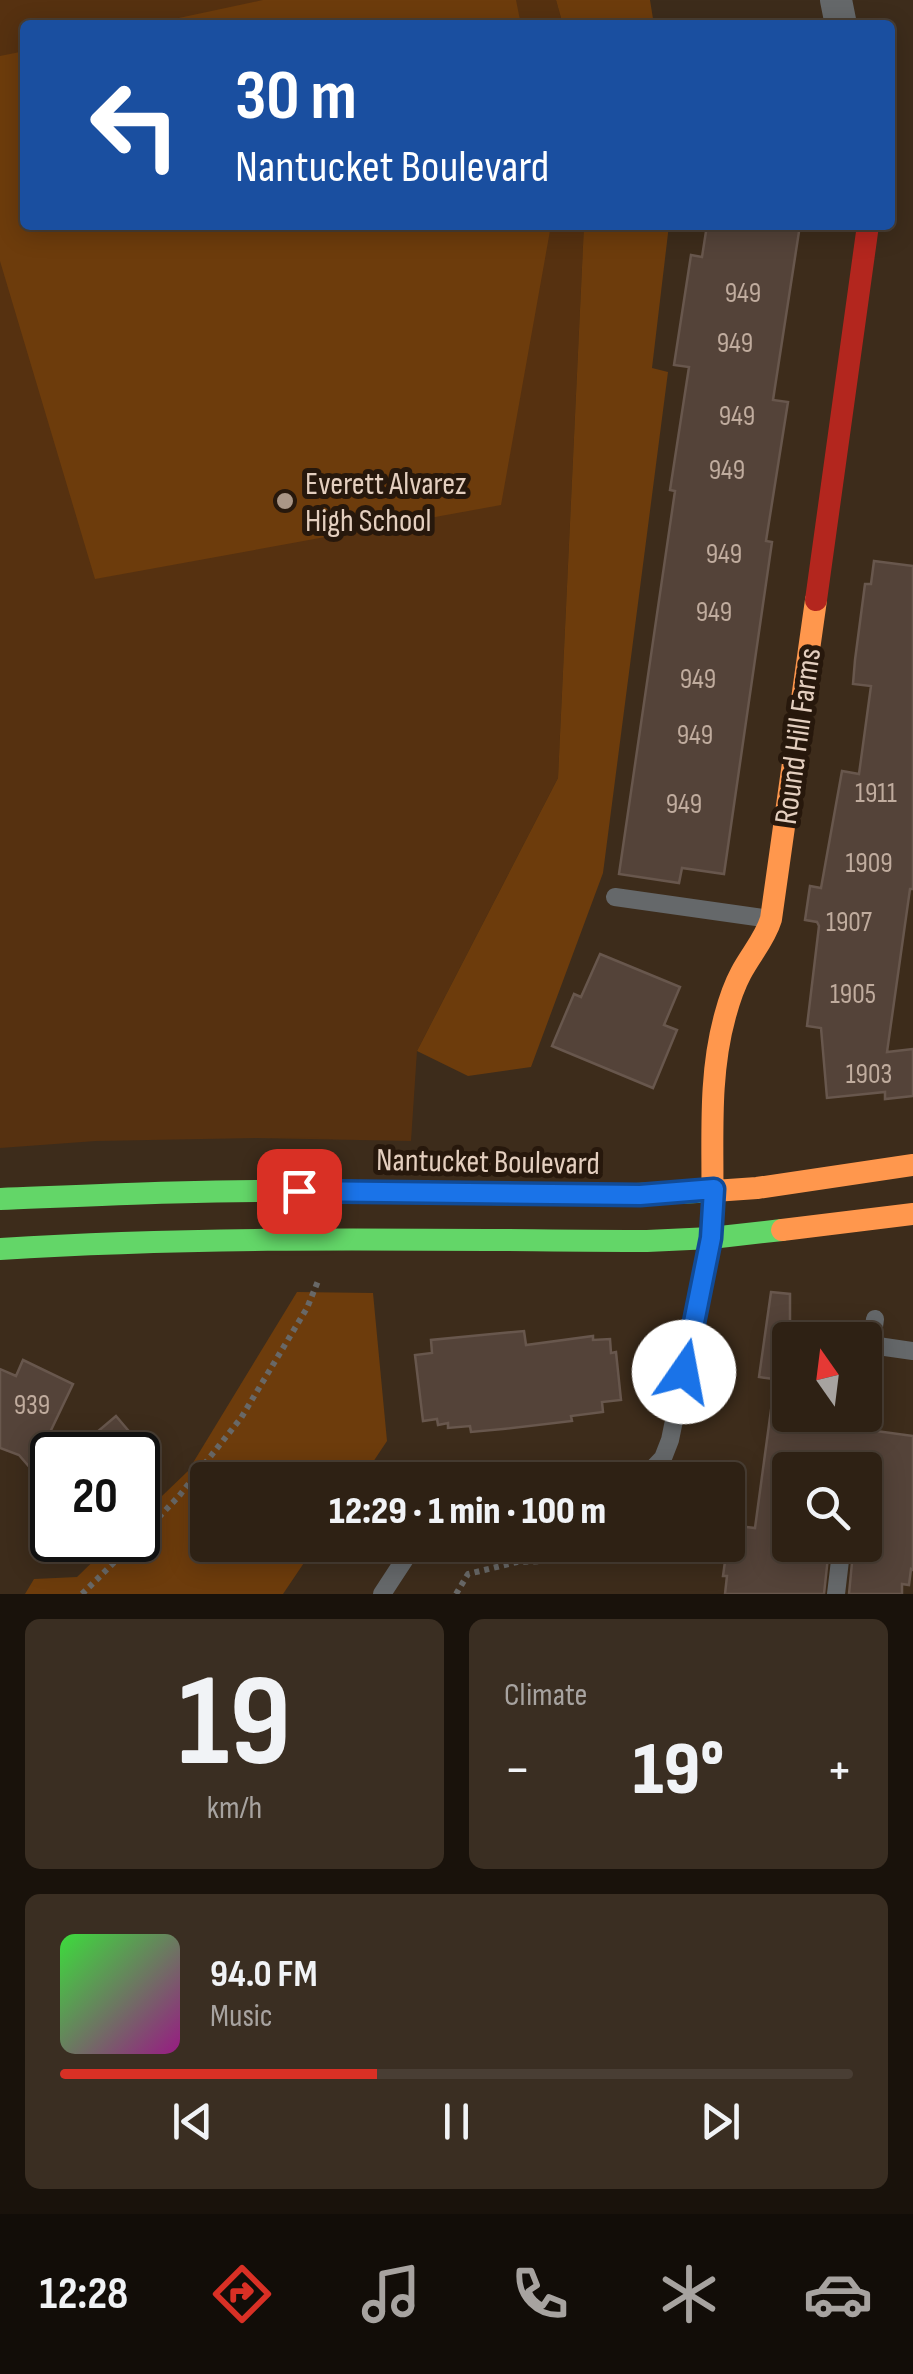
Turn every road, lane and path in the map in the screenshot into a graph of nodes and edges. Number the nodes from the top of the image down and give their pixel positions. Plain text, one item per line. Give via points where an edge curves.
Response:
1 (867, 230) edge
2 (615, 897) dead end
3 (771, 919) junction
4 (913, 1165) edge
5 (714, 1189) junction
6 (0, 1199) edge
7 (913, 1214) edge
8 (711, 1238) junction
9 (0, 1249) edge
10 (322, 1270) dead end
11 (875, 1319) dead end
12 (875, 1322) edge
13 (882, 1347) edge
14 (913, 1351) edge
15 (659, 1462) edge
16 (160, 1516) edge
17 (115, 1562) edge
18 (403, 1562) edge
19 (517, 1562) edge
20 (840, 1562) edge
21 (82, 1594) edge
22 (382, 1594) edge
23 (456, 1594) edge
24 (836, 1594) edge

1 - 3 street, Round Hill Farms
2 - 3 lane
3 - 5 street, Round Hill Farms via 720,1032
4 - 5 street, Nantucket Boulevard
5 - 6 street, Nantucket Boulevard
5 - 8 street, Round Hill Farms
7 - 8 street
8 - 9 street via 235,1239
8 - 15 lane via 670,1440
10 - 16 path via 307,1308 241,1418
11 - 12 lane
13 - 14 lane
17 - 21 path
18 - 22 lane
19 - 23 path via 468,1574
20 - 24 lane

